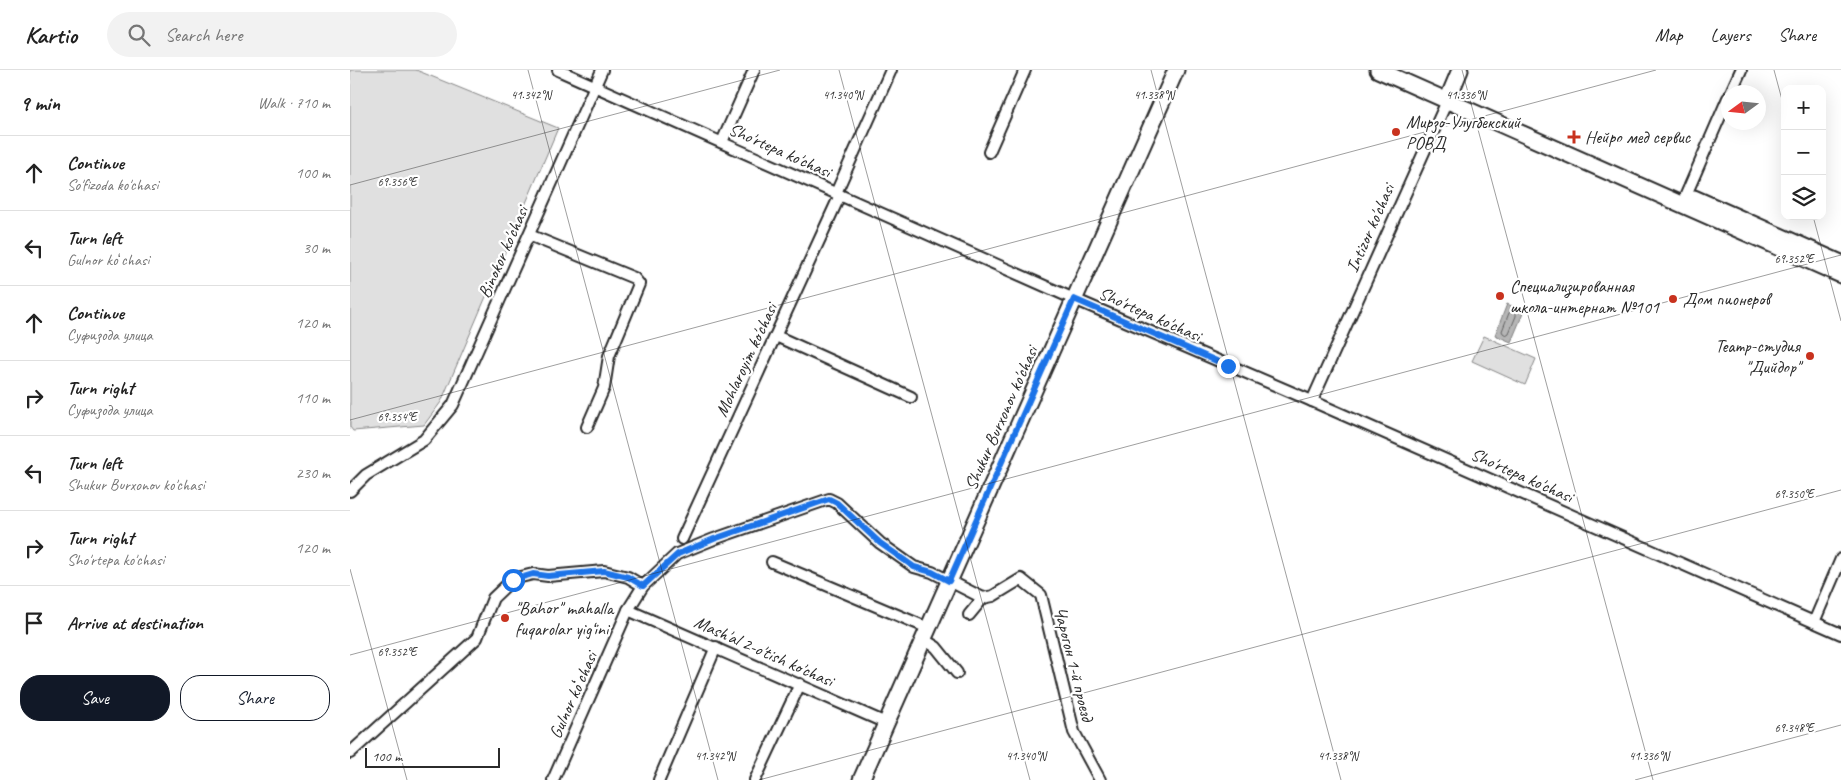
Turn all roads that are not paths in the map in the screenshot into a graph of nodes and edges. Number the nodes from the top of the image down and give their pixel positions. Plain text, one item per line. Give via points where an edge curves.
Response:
1 (558, 70) edge
2 (602, 70) edge
3 (754, 70) edge
4 (890, 70) edge
5 (1025, 70) edge
6 (1176, 70) edge
7 (1378, 70) edge
8 (1404, 70) edge
9 (1460, 70) edge
10 (1741, 70) edge
11 (1734, 85) edge
12 (595, 86) junction
13 (1449, 96) junction
14 (1721, 115) edge
15 (722, 142) junction
16 (989, 152) dead end
17 (838, 194) junction
18 (1685, 200) junction
19 (529, 235) junction
20 (1841, 263) edge
21 (1841, 275) edge
22 (1074, 299) junction
23 (776, 336) junction
24 (911, 397) dead end
25 (1312, 401) junction
26 (587, 427) dead end
27 (350, 491) edge
28 (682, 539) dead end
29 (1841, 559) edge
30 (772, 562) dead end
31 (949, 581) junction
32 (643, 586) junction
33 (983, 598) junction
34 (628, 610) junction
35 (969, 615) dead end
36 (1814, 622) junction
37 (926, 634) junction
38 (1841, 634) edge
39 (716, 647) junction
40 (957, 673) dead end
41 (800, 684) junction
42 (886, 723) junction
43 (350, 753) edge
44 (553, 780) edge
45 (659, 780) edge
46 (755, 780) edge
47 (861, 780) edge
48 (1100, 780) edge

1 - 12 street, Sho'rtepa ko'chasi
2 - 12 street, Binokor ko'chasi
3 - 15 street
4 - 17 street, Mohlaroyim ko'chasi
5 - 16 street
6 - 22 street, Shukur Burxonov ko'chasi
7 - 13 street
8 - 13 street
9 - 13 street, Intizor ko'chasi
10 - 11 street
12 - 15 street, Sho'rtepa ko'chasi
12 - 19 street, Binokor ko'chasi
13 - 18 street
13 - 25 street, Intizor ko'chasi
14 - 18 street
15 - 17 street, Sho'rtepa ko'chasi
17 - 22 street, Sho'rtepa ko'chasi
17 - 23 street, Mohlaroyim ko'chasi
18 - 20 street
18 - 21 street
19 - 26 street via 634,278 639,284 609,356 604,388
19 - 27 street, Binokor ko'chasi via 453,404 424,440 366,475
22 - 25 street, Sho'rtepa ko'chasi
22 - 31 street, Shukur Burxonov ko'chasi
23 - 24 street
23 - 28 street, Mohlaroyim ko'chasi
25 - 36 street, Sho'rtepa ko'chasi
29 - 36 street
30 - 37 street
31 - 32 street, Gulnor koʻchasi via 914,567 829,499 678,554
31 - 33 street
31 - 37 street, Shukur Burxonov ko'chasi
32 - 34 street, Gulnor koʻchasi
32 - 43 street via 628,577 604,571 548,576 533,574 513,580 493,598 477,638
33 - 35 street
33 - 48 street, Чарогон 1-й проезд via 993,596 1021,579 1041,595 1074,732
34 - 39 street, Mash'al 2-o'tish ko'chasi
34 - 44 street, Gulnor koʻchasi
36 - 38 street, Sho'rtepa ko'chasi
37 - 40 street
37 - 42 street, Shukur Burxonov ko'chasi
39 - 41 street, Mash'al 2-o'tish ko'chasi
39 - 45 street
41 - 42 street, Mash'al 2-o'tish ko'chasi
41 - 46 street
42 - 47 street, Shukur Burxonov ko'chasi

